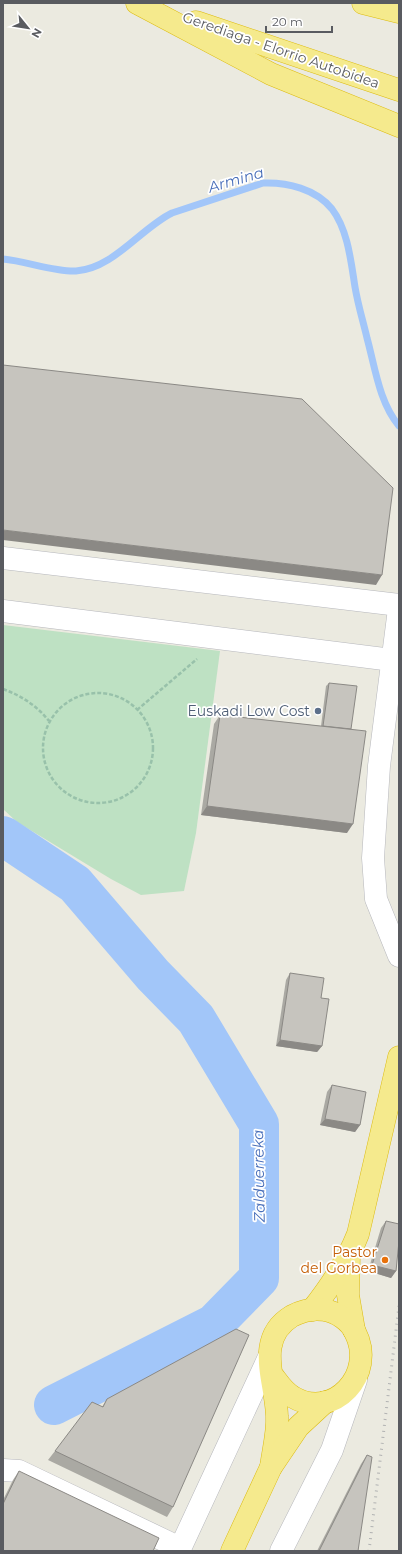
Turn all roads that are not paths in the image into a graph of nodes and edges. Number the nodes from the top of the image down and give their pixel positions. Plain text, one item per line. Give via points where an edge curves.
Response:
1 (137, 3) edge
2 (140, 3) edge
3 (363, 3) edge
4 (399, 12) edge
5 (399, 90) edge
6 (399, 126) edge
7 (3, 558) edge
8 (399, 605) edge
9 (399, 609) edge
10 (3, 612) edge
11 (392, 660) junction
12 (399, 956) edge
13 (399, 1058) edge
14 (350, 1256) junction
15 (312, 1310) junction
16 (354, 1330) junction
17 (271, 1366) junction
18 (356, 1380) junction
19 (325, 1402) junction
20 (271, 1467) junction
21 (3, 1470) edge
22 (180, 1549) edge
23 (232, 1551) edge
24 (281, 1551) edge

1 - 6 highway via 271,74
2 - 5 highway, Gerediaga - Elorrio Autobidea
3 - 4 highway
7 - 8 lane
9 - 11 lane
10 - 11 lane
11 - 12 lane via 379,766 373,858 376,899
13 - 14 highway via 358,1234
14 - 15 highway
14 - 16 highway via 348,1295
15 - 16 highway via 336,1314
15 - 17 highway via 298,1313 286,1320 277,1330 270,1343
16 - 18 highway via 360,1342 362,1355 361,1368
17 - 19 highway via 282,1389 294,1398 309,1403
17 - 20 highway via 277,1417
17 - 22 lane
18 - 19 highway via 337,1398
18 - 24 lane via 332,1450
19 - 20 highway via 298,1427
20 - 23 highway
21 - 22 lane via 19,1471

